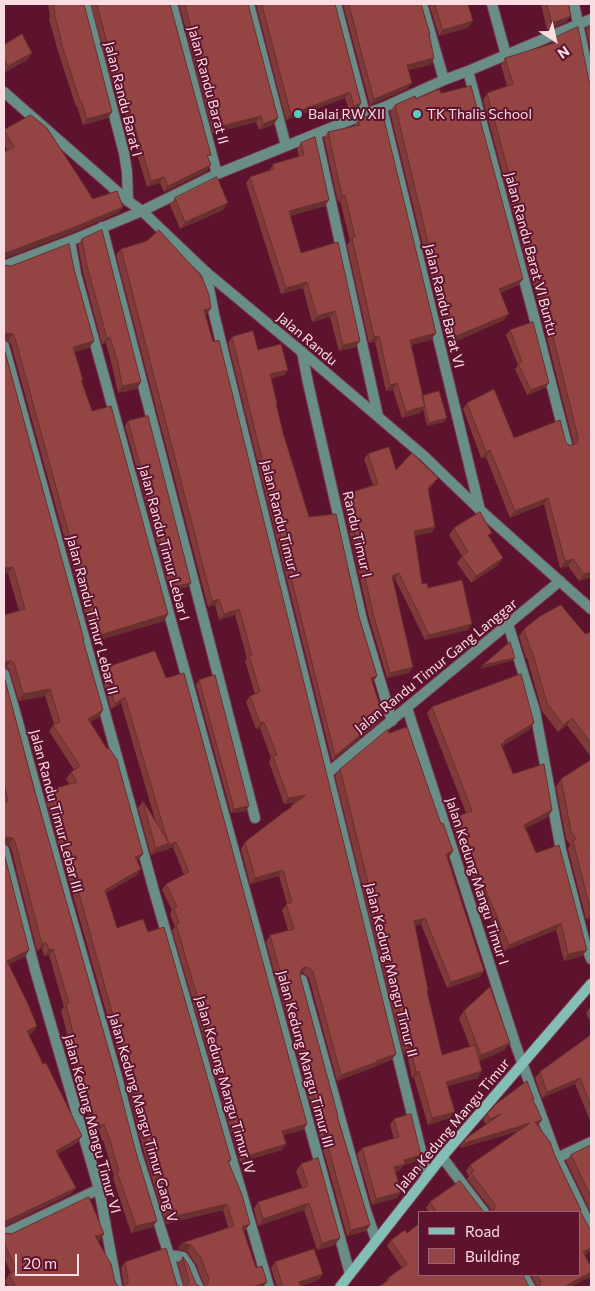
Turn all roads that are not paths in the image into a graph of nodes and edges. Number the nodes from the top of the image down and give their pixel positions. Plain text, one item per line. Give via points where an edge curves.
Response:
1 (85, 4) edge
2 (172, 4) edge
3 (249, 4) edge
4 (336, 4) edge
5 (422, 4) edge
6 (492, 4) edge
7 (574, 4) edge
8 (591, 19) edge
9 (578, 24) junction
10 (506, 55) junction
11 (468, 71) junction
12 (444, 80) junction
13 (591, 86) edge
14 (4, 92) edge
15 (382, 108) junction
16 (365, 114) junction
17 (316, 134) junction
18 (286, 146) junction
19 (217, 174) junction
20 (128, 201) junction
21 (142, 211) junction
22 (102, 227) junction
23 (70, 241) junction
24 (4, 266) edge
25 (206, 272) junction
26 (4, 346) edge
27 (302, 352) junction
28 (378, 416) junction
29 (567, 445) edge
30 (480, 510) junction
31 (560, 581) junction
32 (591, 609) edge
33 (508, 624) junction
34 (4, 674) edge
35 (407, 708) junction
36 (392, 720) junction
37 (328, 772) junction
38 (255, 818) dead end
39 (4, 850) edge
40 (234, 851) joint
41 (154, 891) joint
42 (82, 955) joint
43 (591, 959) edge
44 (302, 980) edge
45 (591, 984) edge
46 (522, 1063) junction
47 (591, 1142) edge
48 (442, 1156) junction
49 (557, 1158) junction
50 (427, 1175) junction
51 (99, 1189) junction
52 (483, 1211) edge
53 (591, 1228) edge
54 (4, 1234) edge
55 (376, 1240) junction
56 (169, 1255) junction
57 (350, 1274) junction
58 (524, 1276) edge
59 (117, 1287) edge
60 (178, 1287) edge
61 (198, 1287) edge
62 (269, 1287) edge
63 (340, 1287) edge
64 (530, 1287) edge

1 - 20 street, Jalan Randu Barat I via 124,153
2 - 19 street, Jalan Randu Barat II
3 - 18 street
4 - 16 street
5 - 12 street
6 - 10 street
7 - 9 street
8 - 9 street
9 - 10 street
9 - 13 street
10 - 11 street
11 - 12 street
11 - 29 street, Jalan Randu Barat VI Buntu
12 - 15 street
14 - 20 street, Jalan Randu
15 - 16 street
15 - 30 street, Jalan Randu Barat VI
16 - 17 street
17 - 18 street
17 - 28 street
18 - 19 street
19 - 21 street
20 - 21 street, Jalan Randu
21 - 22 street
21 - 25 street, Jalan Randu
22 - 23 street
22 - 38 street
23 - 24 street
23 - 40 street, Jalan Randu Timur Lebar I via 76,274
25 - 27 street, Jalan Randu
25 - 37 street, Jalan Randu Timur I
26 - 41 street, Jalan Randu Timur Lebar II
27 - 28 street, Jalan Randu
27 - 36 street, Randu Timur I via 362,620
28 - 30 street, Jalan Randu
30 - 31 street, Jalan Randu
31 - 32 street, Jalan Randu
31 - 33 street, Jalan Randu Timur Gang Langgar
33 - 35 street, Jalan Randu Timur Gang Langgar
33 - 43 street via 535,711 561,850
34 - 42 street, Jalan Randu Timur Lebar III
35 - 36 street, Jalan Randu Timur Gang Langgar
35 - 46 street, Jalan Kedung Mangu Timur I
36 - 37 street, Jalan Randu Timur Gang Langgar
37 - 50 street, Jalan Kedung Mangu Timur II
39 - 51 street, Jalan Kedung Mangu Timur VI via 34,970
40 - 57 street, Jalan Kedung Mangu Timur III
41 - 62 street, Jalan Kedung Mangu Timur IV
42 - 56 street, Jalan Kedung Mangu Timur Gang V via 137,1154
44 - 55 street
45 - 46 main road, Jalan Kedung Mangu Timur
46 - 48 main road, Jalan Kedung Mangu Timur
46 - 49 street, Jalan Kedung Mangu Timur I
47 - 49 street
48 - 50 main road, Jalan Kedung Mangu Timur
48 - 52 street
49 - 53 street, Jalan Kedung Mangu Timur I
50 - 55 main road, Jalan Kedung Mangu Timur
51 - 54 street
51 - 59 street, Jalan Kedung Mangu Timur VI
55 - 57 main road, Jalan Kedung Mangu Timur
56 - 60 street, Jalan Kedung Mangu Timur Gang V
56 - 61 street via 183,1257
57 - 63 main road, Jalan Kedung Mangu Timur
58 - 64 street

